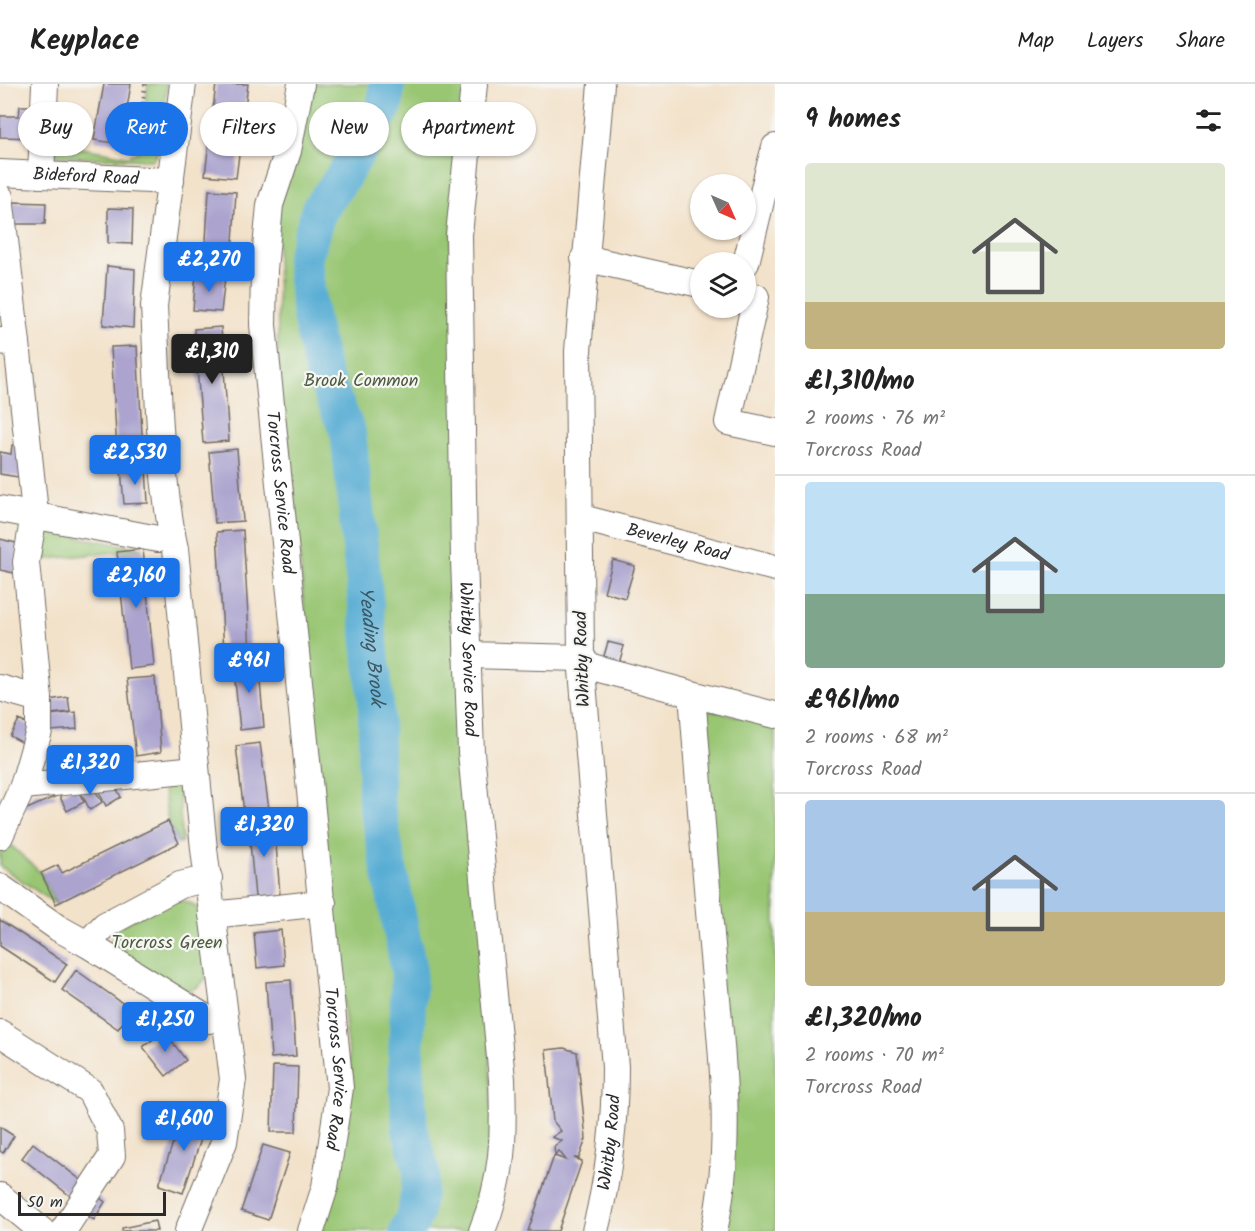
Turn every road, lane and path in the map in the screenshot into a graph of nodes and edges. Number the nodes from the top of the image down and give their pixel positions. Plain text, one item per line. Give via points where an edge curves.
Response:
1 (45, 84) edge
2 (145, 84) edge
3 (183, 84) edge
4 (301, 84) edge
5 (474, 84) edge
6 (601, 84) edge
7 (143, 102) edge
8 (775, 147) edge
9 (0, 173) edge
10 (772, 173) edge
11 (41, 175) junction
12 (171, 181) junction
13 (0, 197) edge
14 (749, 252) edge
15 (584, 258) junction
16 (690, 282) edge
17 (759, 298) edge
18 (8, 342) edge
19 (775, 432) edge
20 (0, 509) edge
21 (34, 516) junction
22 (582, 518) junction
23 (172, 535) junction
24 (775, 568) edge
25 (467, 655) junction
26 (581, 657) junction
27 (0, 688) edge
28 (692, 694) junction
29 (39, 699) junction
30 (775, 715) edge
31 (196, 769) junction
32 (23, 786) junction
33 (0, 836) edge
34 (209, 878) junction
35 (0, 887) edge
36 (323, 903) junction
37 (212, 915) junction
38 (87, 944) junction
39 (223, 1016) junction
40 (0, 1034) edge
41 (0, 1196) edge
42 (42, 1231) edge
43 (63, 1231) edge
44 (188, 1231) edge
45 (310, 1231) edge
46 (482, 1231) edge
47 (595, 1231) edge
48 (714, 1231) edge

1 - 11 street
2 - 7 path
3 - 12 street
4 - 36 street, Torcross Service Road via 288,151 270,205 263,325
5 - 25 street, Whitby Service Road via 459,236
6 - 15 street, Whitby Road
8 - 10 street
9 - 11 street, Bideford Road
10 - 14 street
11 - 12 street, Bideford Road
12 - 23 street via 154,306
13 - 18 street
15 - 16 street
15 - 22 street, Whitby Road via 578,351
17 - 19 street via 728,422
18 - 21 street
20 - 21 street
21 - 23 street via 159,539
21 - 29 street via 26,562
22 - 24 street, Beverley Road
22 - 26 street, Whitby Road
23 - 31 street
25 - 26 street
25 - 46 street, Whitby Service Road via 471,752 504,1133 502,1166
26 - 28 street via 592,667
26 - 47 street, Whitby Road via 615,1067 608,1182
27 - 29 street
28 - 30 street
28 - 48 street via 722,1031 722,1192
29 - 32 street via 39,731
31 - 32 street
31 - 34 street
32 - 33 street
34 - 37 street
34 - 38 street via 180,885 105,925
35 - 38 street
36 - 37 street
36 - 45 street, Torcross Service Road via 340,1088 325,1186
37 - 39 street
38 - 39 street via 209,1020
39 - 44 street via 233,1079 230,1109 224,1142
40 - 43 street via 90,1091 110,1131 112,1156
41 - 42 street

